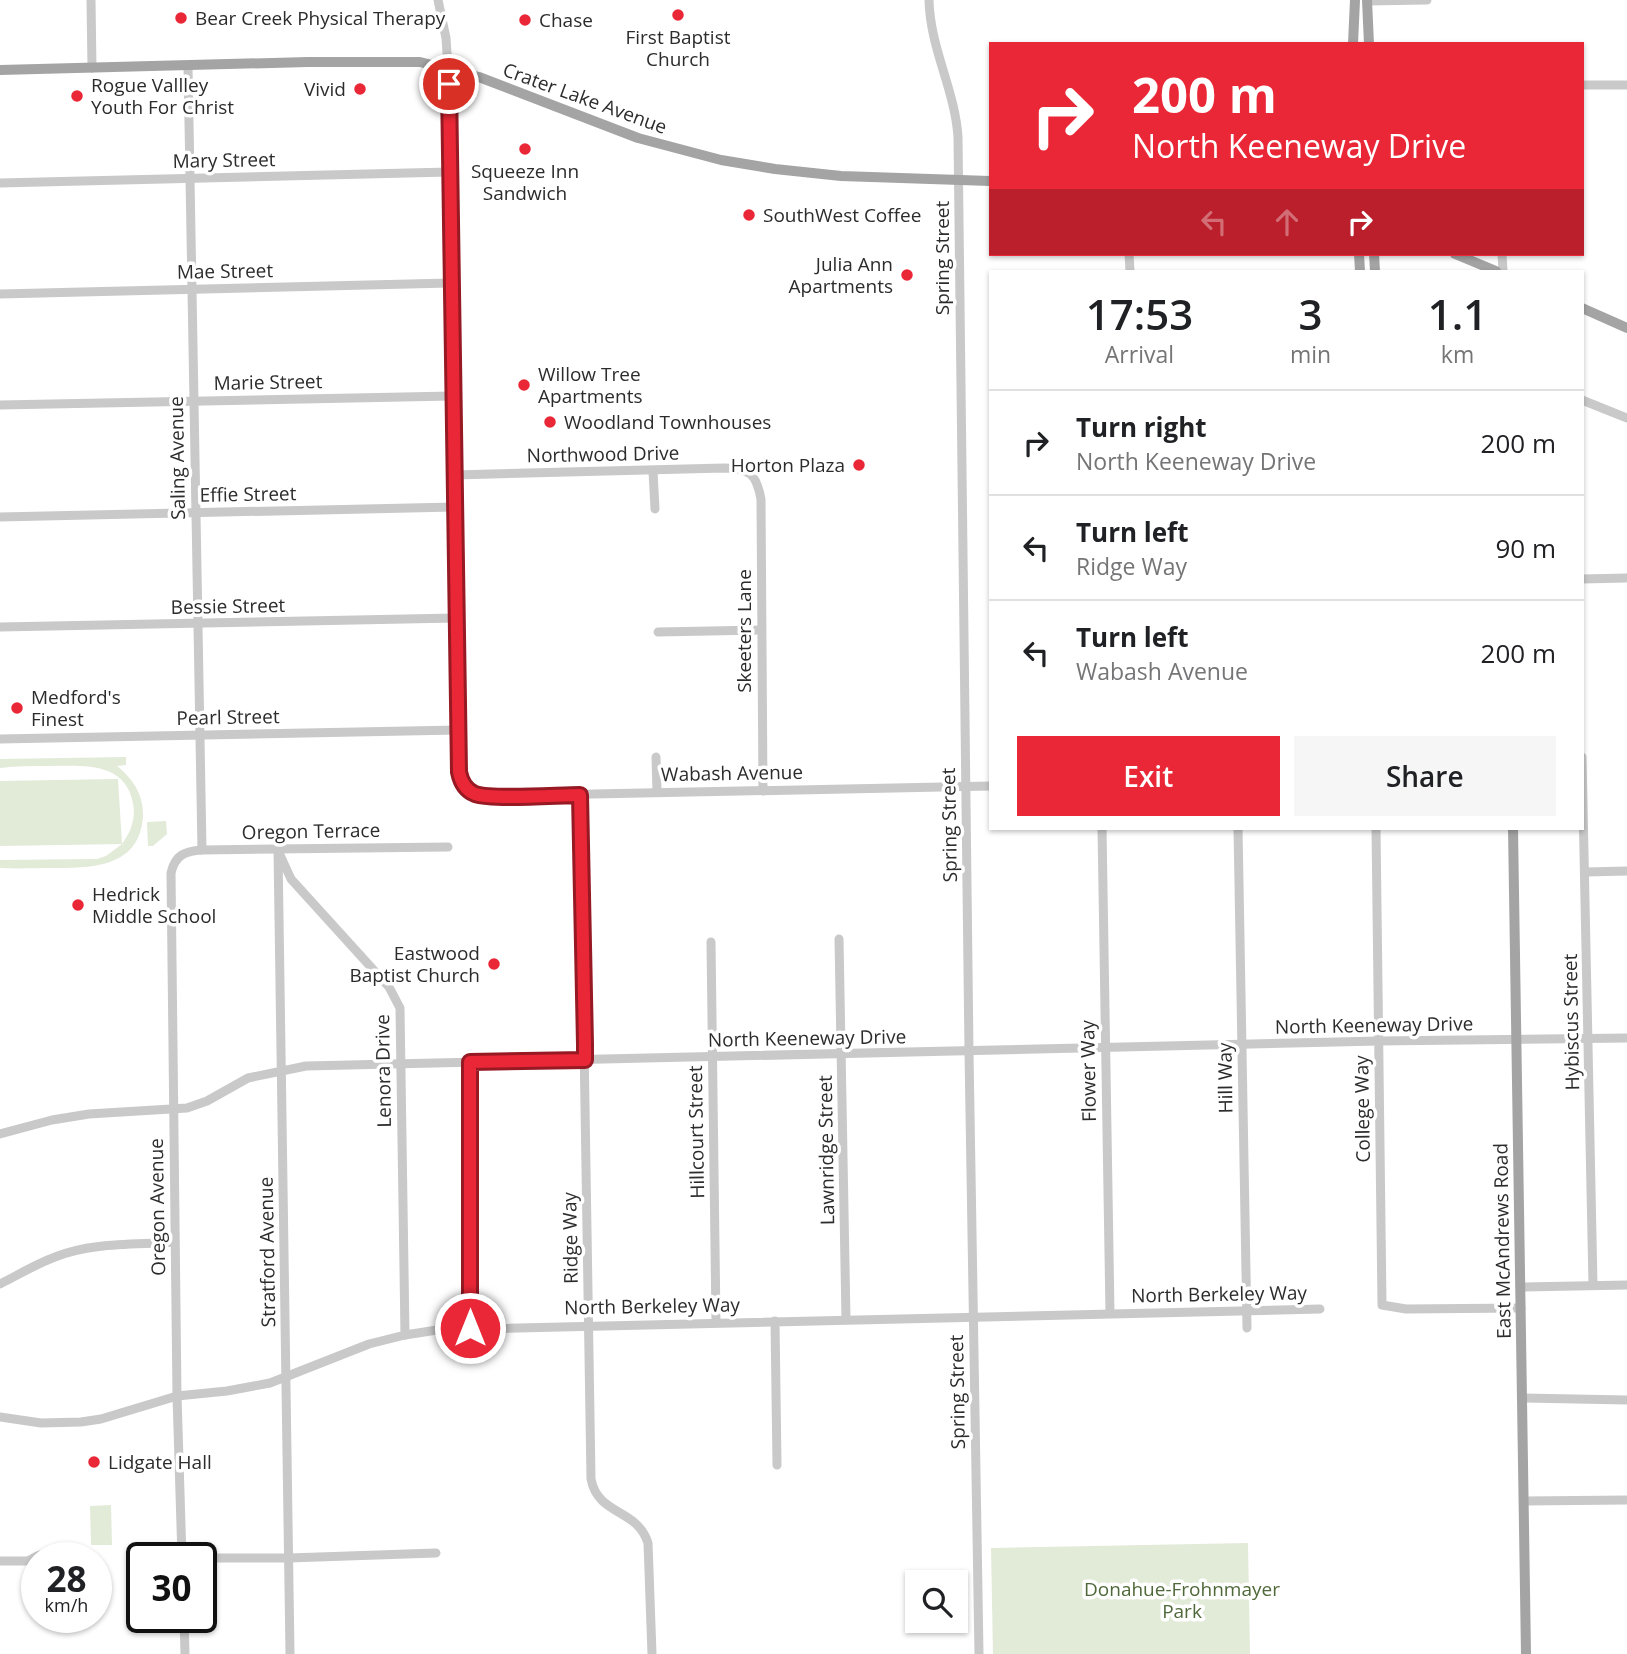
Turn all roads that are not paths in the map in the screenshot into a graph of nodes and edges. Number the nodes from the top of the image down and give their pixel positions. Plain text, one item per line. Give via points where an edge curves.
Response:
1 (91, 0) edge
2 (438, 0) edge
3 (929, 0) edge
4 (1355, 0) edge
5 (1427, 0) edge
6 (1367, 1) edge
7 (1353, 42) edge
8 (1369, 42) edge
9 (188, 66) junction
10 (448, 67) junction
11 (92, 68) junction
12 (0, 69) edge
13 (1584, 85) edge
14 (1627, 85) edge
15 (449, 172) junction
16 (191, 178) junction
17 (959, 180) junction
18 (989, 181) edge
19 (0, 183) edge
20 (1460, 256) edge
21 (1494, 270) edge
22 (450, 283) junction
23 (193, 289) junction
24 (0, 294) edge
25 (1584, 310) edge
26 (1627, 328) edge
27 (452, 396) junction
28 (1584, 401) edge
29 (193, 402) junction
30 (0, 405) edge
31 (1627, 418) edge
32 (653, 471) junction
33 (751, 473) joint
34 (454, 474) junction
35 (454, 507) junction
36 (655, 509) dead end
37 (196, 513) junction
38 (0, 517) edge
39 (1627, 578) edge
40 (1584, 579) edge
41 (456, 618) junction
42 (197, 625) junction
43 (0, 627) edge
44 (761, 630) junction
45 (658, 632) dead end
46 (458, 730) junction
47 (199, 735) junction
48 (0, 739) edge
49 (656, 757) dead end
50 (966, 786) junction
51 (989, 786) edge
52 (763, 791) junction
53 (657, 792) junction
54 (580, 795) junction
55 (1584, 815) edge
56 (1102, 830) edge
57 (1238, 830) edge
58 (1376, 830) edge
59 (1513, 830) edge
60 (448, 847) dead end
61 (202, 850) junction
62 (278, 850) junction
63 (177, 858) joint
64 (1627, 871) edge
65 (1586, 872) junction
66 (839, 939) dead end
67 (710, 942) dead end
68 (1627, 1038) edge
69 (1589, 1039) junction
70 (1516, 1040) junction
71 (1378, 1041) junction
72 (1242, 1045) junction
73 (1105, 1048) junction
74 (969, 1052) junction
75 (842, 1055) junction
76 (712, 1057) junction
77 (585, 1060) junction
78 (470, 1062) junction
79 (401, 1064) junction
80 (281, 1070) junction
81 (173, 1110) junction
82 (0, 1134) edge
83 (175, 1242) junction
84 (0, 1284) edge
85 (1593, 1285) junction
86 (1627, 1285) edge
87 (1520, 1287) junction
88 (1521, 1308) junction
89 (1320, 1309) dead end
90 (1246, 1310) junction
91 (1110, 1314) junction
92 (973, 1317) junction
93 (846, 1320) junction
94 (775, 1321) junction
95 (716, 1322) junction
96 (589, 1325) junction
97 (470, 1328) junction
98 (1247, 1328) dead end
99 (405, 1335) junction
100 (286, 1376) junction
101 (177, 1396) junction
102 (1522, 1398) junction
103 (1627, 1400) edge
104 (0, 1417) edge
105 (777, 1465) dead end
106 (1627, 1500) edge
107 (1524, 1501) junction
108 (181, 1542) edge
109 (436, 1553) dead end
110 (217, 1557) edge
111 (289, 1558) junction
112 (0, 1561) edge
113 (21, 1562) edge
114 (184, 1633) edge
115 (185, 1654) edge
116 (290, 1654) edge
117 (652, 1654) edge
118 (979, 1654) edge
119 (1526, 1654) edge

1 - 11 street
2 - 10 street
3 - 17 street, Spring Street via 933,36 955,108
4 - 7 main road
5 - 6 street
6 - 8 main road
9 - 10 main road, Crater Lake Avenue via 405,61
9 - 11 main road, Crater Lake Avenue
9 - 16 street, Saling Avenue
10 - 15 street
10 - 17 main road, Crater Lake Avenue via 620,132 709,157 828,175
11 - 12 main road, Crater Lake Avenue
13 - 14 street
15 - 16 street, Mary Street
15 - 22 street
16 - 19 street, Mary Street
16 - 23 street, Saling Avenue
17 - 18 main road, Crater Lake Avenue
17 - 50 street, Spring Street
20 - 21 main road
22 - 23 street, Mae Street
22 - 27 street
23 - 24 street, Mae Street
23 - 29 street, Saling Avenue
25 - 26 main road
27 - 29 street, Marie Street
27 - 34 street
28 - 31 street
29 - 30 street, Marie Street
29 - 37 street, Saling Avenue
32 - 33 street, Northwood Drive via 736,468
32 - 34 street, Northwood Drive
32 - 36 street
33 - 44 street, Skeeters Lane via 761,499
34 - 35 street
35 - 37 street, Effie Street
35 - 41 street
37 - 38 street, Effie Street
37 - 42 street, Saling Avenue
39 - 40 street
41 - 42 street, Bessie Street
41 - 46 street
42 - 43 street, Bessie Street
42 - 47 street, Saling Avenue
44 - 45 street
44 - 52 street, Skeeters Lane
46 - 47 street, Pearl Street
46 - 54 street, Wabash Avenue via 460,779 474,794
47 - 48 street, Pearl Street
47 - 61 street, Saling Avenue
49 - 53 street
50 - 51 street, Wabash Avenue
50 - 52 street, Wabash Avenue
50 - 74 street, Spring Street
52 - 53 street, Wabash Avenue
53 - 54 street, Wabash Avenue
54 - 77 street, Ridge Way
55 - 65 street, Hybiscus Street
56 - 73 street, Flower Way
57 - 72 street, Hill Way
58 - 71 street, College Way
59 - 70 main road, East McAndrews Road
60 - 62 street, Oregon Terrace
61 - 62 street, Oregon Terrace
61 - 63 street, Oregon Terrace
62 - 79 street, Lenora Drive via 291,879 397,1000
62 - 80 street, Stratford Avenue
63 - 81 street, Oregon Avenue via 171,873
64 - 65 street
65 - 69 street, Hybiscus Street
66 - 75 street, Lawnridge Street
67 - 76 street, Hillcourt Street
68 - 69 street, North Keeneway Drive
69 - 70 street, North Keeneway Drive
69 - 85 street, Hybiscus Street
70 - 71 street, North Keeneway Drive
70 - 87 main road, East McAndrews Road
71 - 72 street, North Keeneway Drive
71 - 88 street, College Way via 1382,1305
72 - 73 street, North Keeneway Drive
72 - 90 street, Hill Way
73 - 74 street, North Keeneway Drive
73 - 91 street, Flower Way
74 - 75 street, North Keeneway Drive
74 - 92 street, Spring Street
75 - 76 street, North Keeneway Drive
75 - 93 street, Lawnridge Street
76 - 77 street, North Keeneway Drive
76 - 95 street, Hillcourt Street
77 - 78 street, North Keeneway Drive
77 - 96 street, Ridge Way
78 - 79 street, North Keeneway Drive
78 - 97 street
79 - 80 street, North Keeneway Drive
79 - 99 street, Lenora Drive
80 - 81 street, North Keeneway Drive via 248,1078 197,1105
80 - 100 street, Stratford Avenue
81 - 82 street, North Keeneway Drive via 89,1114
81 - 83 street, Oregon Avenue
83 - 84 street via 71,1252
83 - 101 street, Oregon Avenue
85 - 86 street
85 - 87 street
87 - 88 main road, East McAndrews Road
88 - 102 main road, East McAndrews Road
89 - 90 street, North Berkeley Way
90 - 91 street, North Berkeley Way
90 - 98 street, Hill Way
91 - 92 street, North Berkeley Way
92 - 93 street, North Berkeley Way
92 - 118 street, Spring Street
93 - 94 street, North Berkeley Way
94 - 95 street, North Berkeley Way
94 - 105 street
95 - 96 street, North Berkeley Way
96 - 97 street, North Berkeley Way
96 - 117 street, Ridge Way via 591,1479 598,1498 631,1518 646,1535
97 - 99 street, North Berkeley Way
99 - 100 street, North Berkeley Way
100 - 101 street, North Berkeley Way via 250,1388
100 - 111 street, Stratford Avenue
101 - 104 street, North Berkeley Way via 81,1422
101 - 108 street, Oregon Avenue
102 - 103 street
102 - 107 main road, East McAndrews Road
106 - 107 street
107 - 119 main road, East McAndrews Road
109 - 111 street
110 - 111 street
111 - 116 street, Stratford Avenue
112 - 113 street
114 - 115 street

